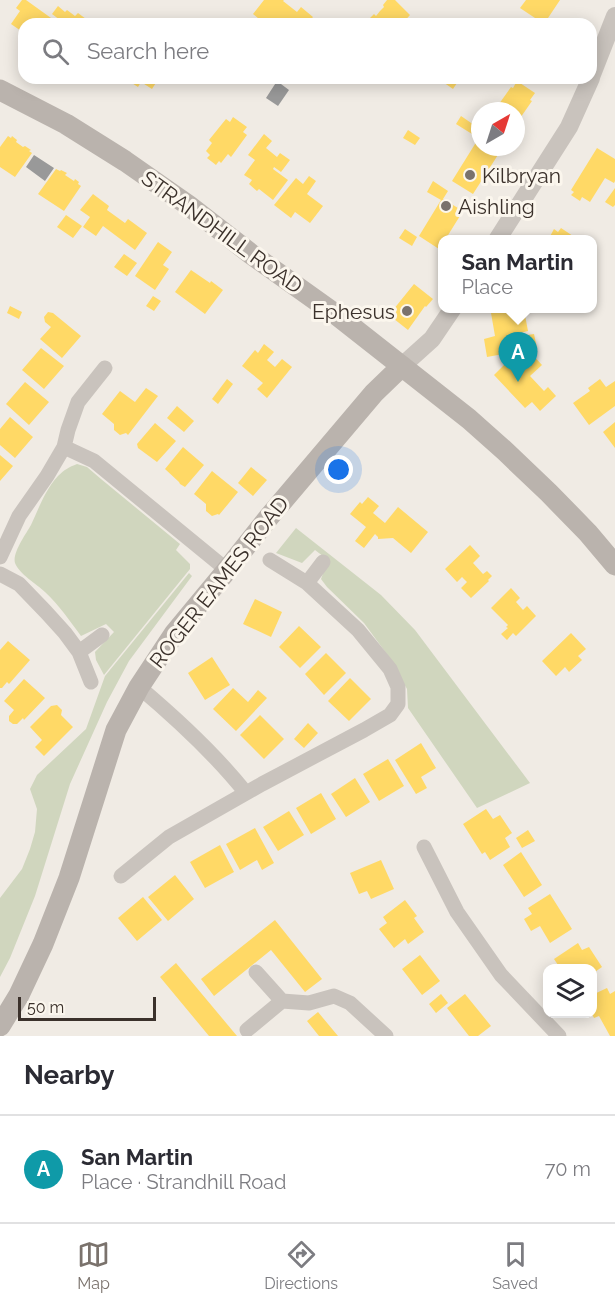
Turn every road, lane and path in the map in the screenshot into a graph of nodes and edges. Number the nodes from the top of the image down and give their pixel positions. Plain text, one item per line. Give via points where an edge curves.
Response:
1 (615, 16) edge
2 (597, 62) edge
3 (588, 84) edge
4 (0, 90) edge
5 (500, 235) edge
6 (450, 313) edge
7 (402, 366) junction
8 (105, 368) dead end
9 (64, 447) junction
10 (0, 557) edge
11 (270, 560) dead end
12 (323, 562) dead end
13 (615, 565) edge
14 (227, 570) junction
15 (0, 574) edge
16 (307, 583) junction
17 (102, 635) dead end
18 (79, 652) junction
19 (92, 682) dead end
20 (139, 687) junction
21 (246, 793) junction
22 (424, 847) dead end
23 (122, 876) dead end
24 (256, 972) dead end
25 (282, 1001) junction
26 (0, 1026) edge
27 (247, 1030) dead end
28 (386, 1036) edge
29 (559, 1036) edge

1 - 2 street
3 - 5 street via 569,127
4 - 7 main road, STRANDHILL ROAD via 66,123 125,161
6 - 7 street via 432,339
7 - 13 main road, STRANDHILL ROAD via 505,451
7 - 14 main road, ROGER EAMES ROAD via 374,393
8 - 9 street via 78,402
9 - 10 street via 19,516
9 - 14 street via 94,460
11 - 16 street
12 - 16 street
14 - 20 main road, ROGER EAMES ROAD via 174,634
15 - 18 street via 19,584
16 - 21 street via 358,630 390,669 398,687 398,704 390,715
17 - 18 street
18 - 19 street
20 - 21 street via 183,726
20 - 26 main road, ROGER EAMES ROAD via 116,730 69,878 47,933
21 - 23 street via 169,837
22 - 29 street via 457,912 501,975
24 - 25 street
25 - 27 street
25 - 28 street via 309,1003 334,996 350,1003

